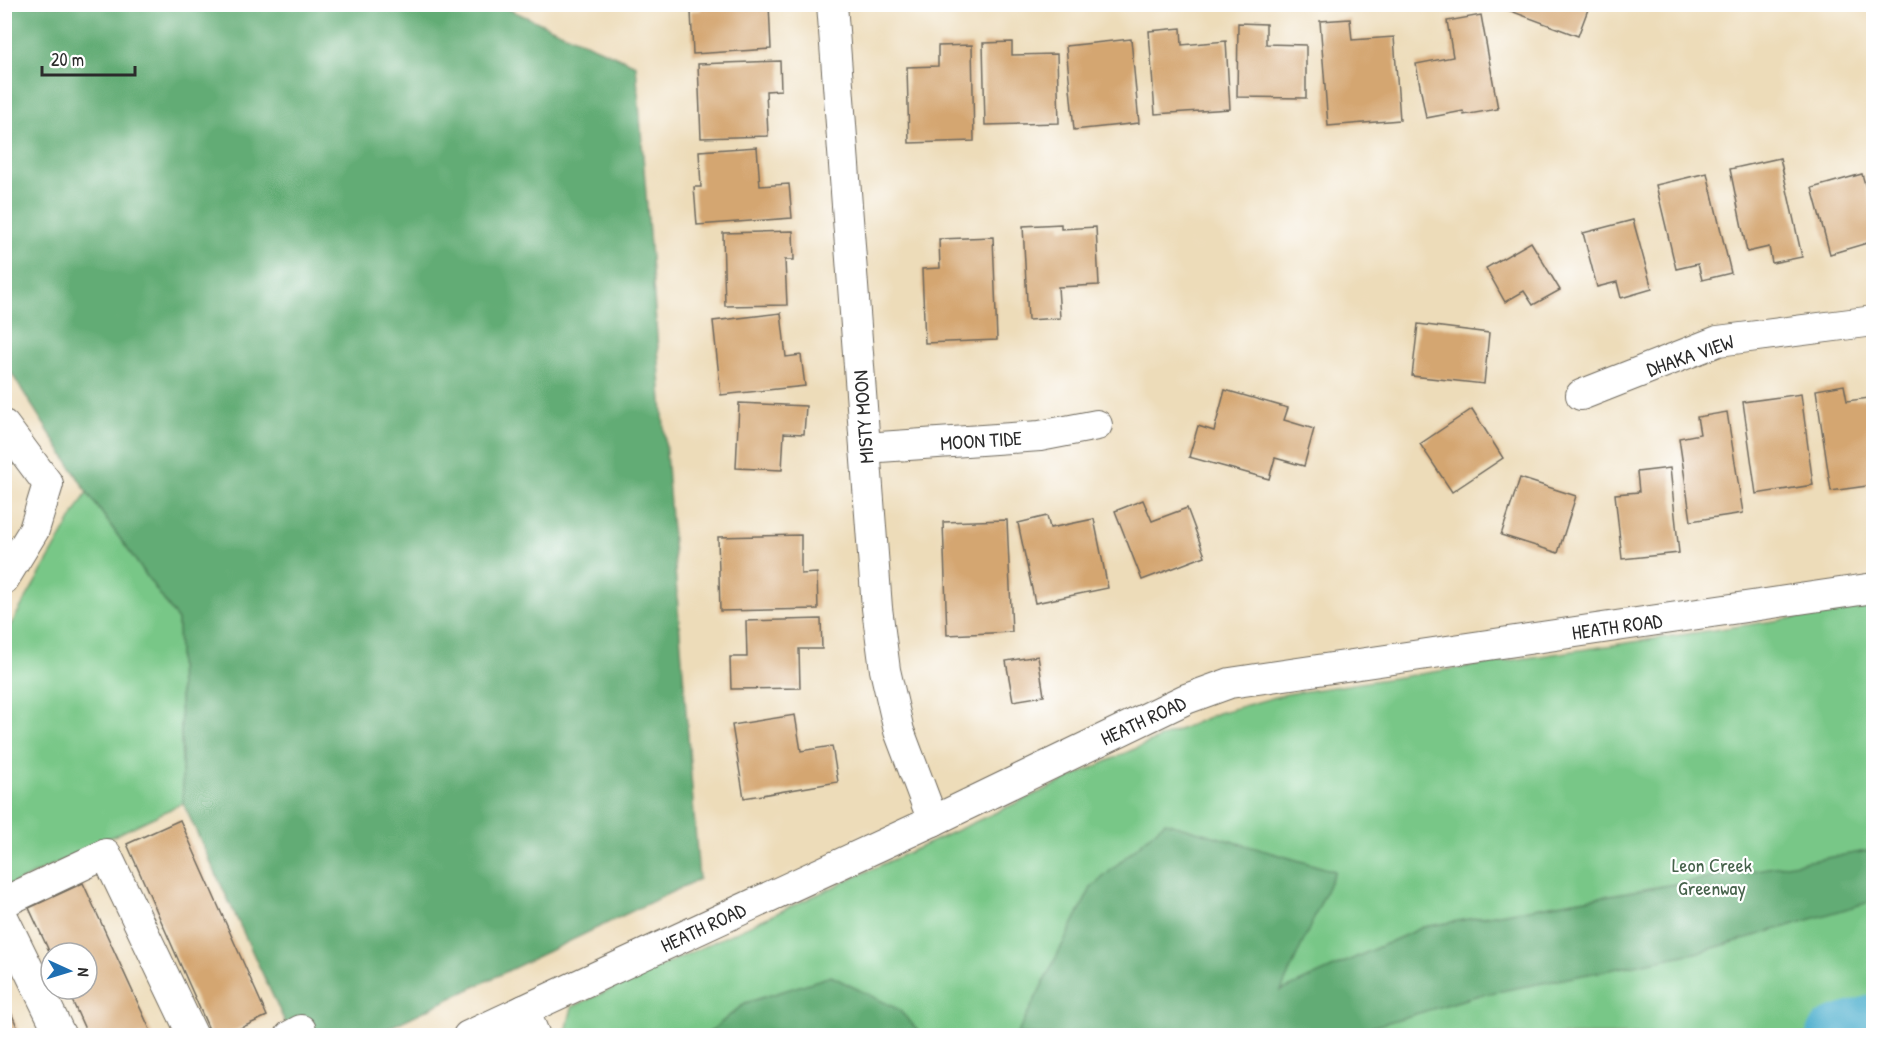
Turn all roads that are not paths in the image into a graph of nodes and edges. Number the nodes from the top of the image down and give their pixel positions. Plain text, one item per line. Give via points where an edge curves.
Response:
1 (832, 4) edge
2 (1874, 321) edge
3 (1581, 394) dead end
4 (4, 425) edge
5 (1096, 425) dead end
6 (865, 448) junction
7 (4, 579) edge
8 (1874, 588) edge
9 (933, 821) junction
10 (4, 902) edge
11 (4, 919) edge
12 (530, 1022) edge
13 (61, 1035) edge
14 (193, 1035) edge
15 (468, 1035) edge

1 - 6 street, MISTY MOON
2 - 3 street, DHAKA VIEW via 1718,341
4 - 7 street via 48,484 34,530
5 - 6 street, MOON TIDE via 1040,436
6 - 9 street, MISTY MOON via 885,670 899,731
8 - 9 street, HEATH ROAD via 1230,683 1186,699
9 - 12 street, HEATH ROAD
10 - 14 street via 106,854
11 - 13 street
12 - 15 street, HEATH ROAD

